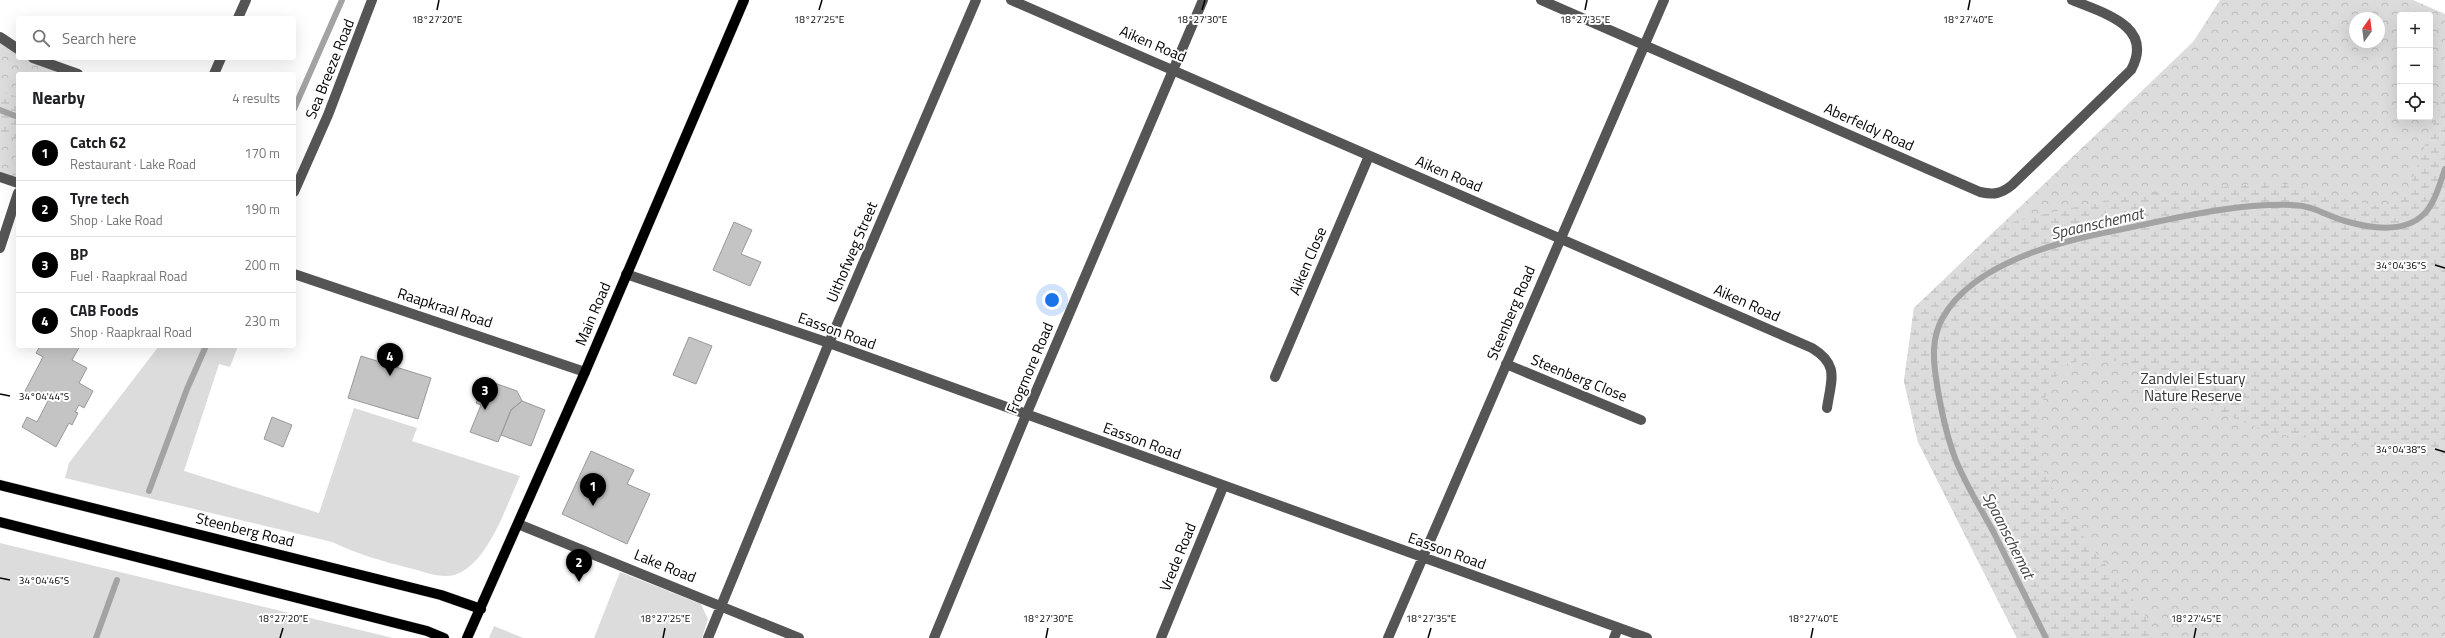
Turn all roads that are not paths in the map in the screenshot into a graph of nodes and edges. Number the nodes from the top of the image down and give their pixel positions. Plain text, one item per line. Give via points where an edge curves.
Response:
1 (246, 0) edge
2 (372, 0) edge
3 (744, 0) edge
4 (976, 0) edge
5 (1012, 0) edge
6 (1203, 0) edge
7 (1541, 0) edge
8 (1664, 0) edge
9 (2072, 0) edge
10 (239, 16) edge
11 (0, 37) edge
12 (1645, 45) junction
13 (16, 48) edge
14 (39, 60) edge
15 (220, 60) edge
16 (1174, 69) junction
17 (72, 72) edge
18 (215, 72) edge
19 (1369, 156) junction
20 (0, 177) edge
21 (16, 182) edge
22 (296, 187) edge
23 (16, 199) edge
24 (1560, 238) junction
25 (0, 248) edge
26 (626, 274) junction
27 (296, 275) edge
28 (829, 343) junction
29 (1506, 364) junction
30 (585, 372) junction
31 (1275, 377) dead end
32 (1827, 408) dead end
33 (1026, 415) junction
34 (1641, 420) dead end
35 (0, 485) edge
36 (1223, 487) junction
37 (0, 522) edge
38 (518, 524) junction
39 (1421, 557) junction
40 (721, 606) junction
41 (481, 608) junction
42 (1618, 628) junction
43 (444, 638) edge
44 (467, 638) edge
45 (708, 638) edge
46 (799, 638) edge
47 (934, 638) edge
48 (1161, 638) edge
49 (1388, 638) edge
50 (1614, 638) edge
51 (1647, 638) edge

1 - 10 street
2 - 22 street, Sea Breeze Road via 328,115
3 - 26 main road, Main Road
4 - 28 street, Uithofweg Street
5 - 16 street, Aiken Road
6 - 16 street, Frogmore Road
7 - 12 street, Aberfeldy Road
8 - 12 street, Steenberg Road
9 - 12 street, Aberfeldy Road via 2129,27 2135,37 2137,59 2131,70 2012,185 1994,194 1980,192
11 - 13 street
12 - 24 street, Steenberg Road
14 - 17 street
15 - 18 street
16 - 19 street, Aiken Road
16 - 33 street, Frogmore Road
19 - 24 street, Aiken Road
19 - 31 street, Aiken Close
20 - 21 street
23 - 25 street
24 - 29 street, Steenberg Road
24 - 32 street, Aiken Road via 1822,354 1830,362 1832,372
26 - 28 street, Easson Road
26 - 30 main road, Main Road
27 - 30 street, Raapkraal Road
28 - 33 street, Easson Road
28 - 40 street, Uithofweg Street
29 - 34 street, Steenberg Close
29 - 39 street, Steenberg Road
30 - 38 main road, Main Road
33 - 36 street, Easson Road
33 - 47 street, Frogmore Road
35 - 41 main road, Steenberg Road via 441,595
36 - 39 street, Easson Road
36 - 48 street, Vrede Road
37 - 43 main road via 426,631
38 - 40 street, Lake Road
38 - 41 main road, Main Road
39 - 42 street, Easson Road
39 - 49 street, Steenberg Road
40 - 45 street, Uithofweg Street
40 - 46 street, Lake Road
41 - 44 main road, Main Road
42 - 50 street
42 - 51 street, Easson Road

